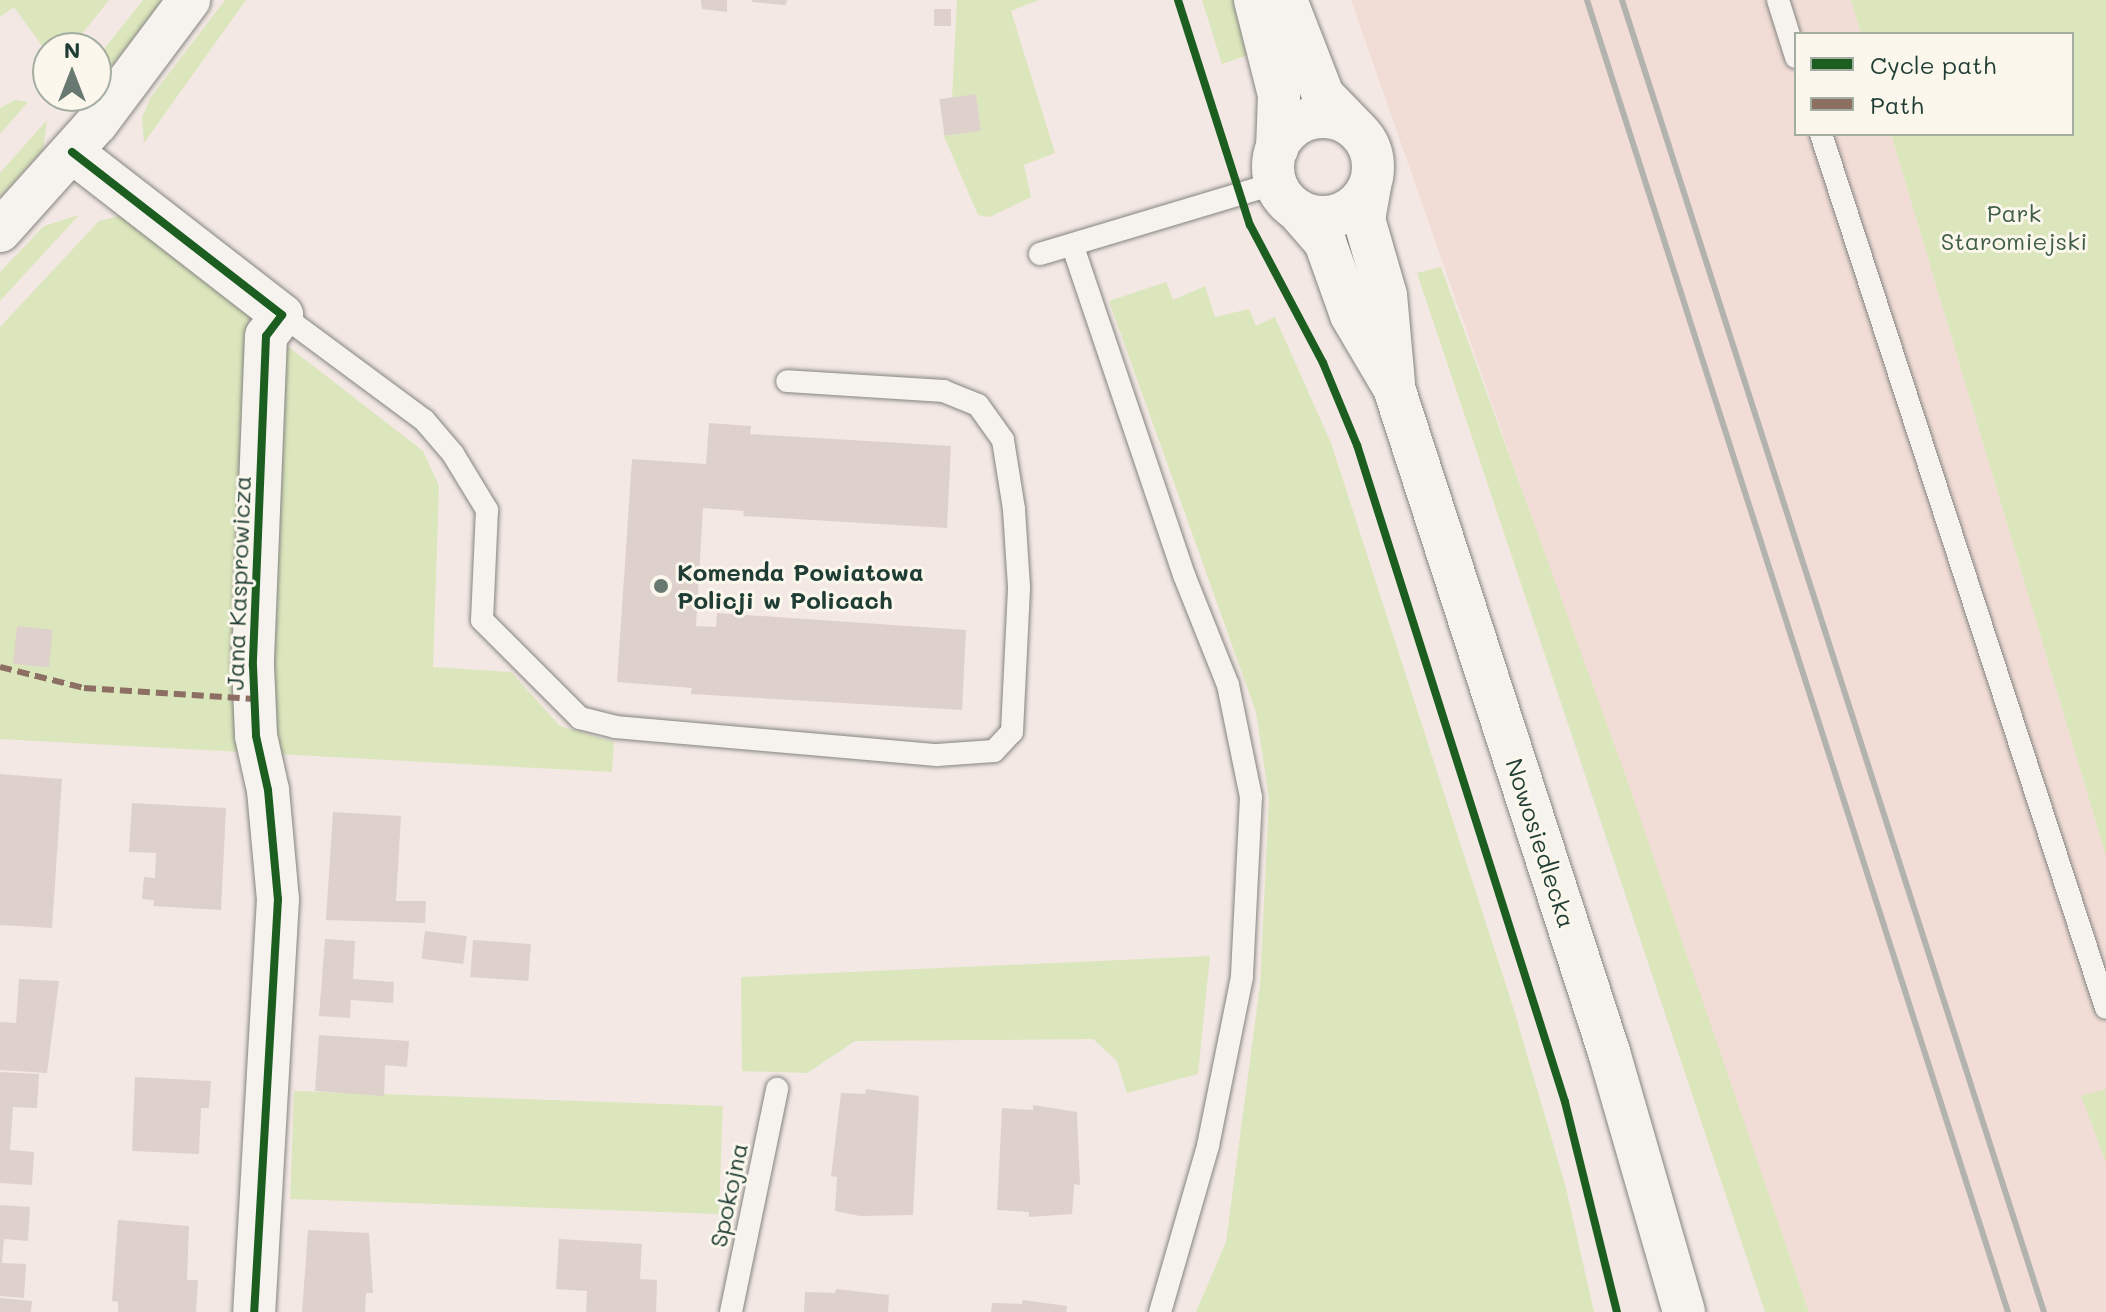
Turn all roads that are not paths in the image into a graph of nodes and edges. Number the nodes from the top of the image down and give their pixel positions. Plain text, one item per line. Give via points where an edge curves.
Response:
1 (189, 0) edge
2 (1255, 0) edge
3 (1286, 0) edge
4 (1778, 0) edge
5 (1794, 51) edge
6 (1357, 130) junction
7 (1822, 136) edge
8 (72, 152) junction
9 (1283, 180) junction
10 (1370, 186) junction
11 (0, 231) edge
12 (1073, 247) junction
13 (1040, 254) dead end
14 (282, 315) junction
15 (787, 381) dead end
16 (1394, 388) junction
17 (2106, 1008) edge
18 (777, 1089) dead end
19 (1680, 1308) edge
20 (254, 1312) edge
21 (731, 1312) edge
22 (1160, 1312) edge

1 - 8 street
2 - 9 street via 1279,95
3 - 6 street, Nowosiedlecka via 1323,95
4 - 5 lane
6 - 9 street via 1334,118 1316,117 1292,128
6 - 10 street, Nowosiedlecka via 1373,161
7 - 17 lane
8 - 11 street
8 - 14 street
9 - 10 street via 1313,216 1339,215 1361,201
9 - 12 lane
9 - 16 street, Nowosiedlecka via 1325,242 1351,315
10 - 16 street, Nowosiedlecka via 1364,219 1386,295
12 - 13 lane
12 - 22 lane via 1184,575 1228,685 1251,797 1242,977 1208,1146
14 - 15 lane via 424,420 453,454 487,510 482,620 580,718 615,727 921,754 968,757 994,751 1012,732 1019,587 1003,440 978,405 944,391
14 - 20 street, Jana Kasprowicza via 266,336 253,666 256,736 268,790 278,899
16 - 19 street, Nowosiedlecka via 1609,1052
18 - 21 lane, Spokojna

